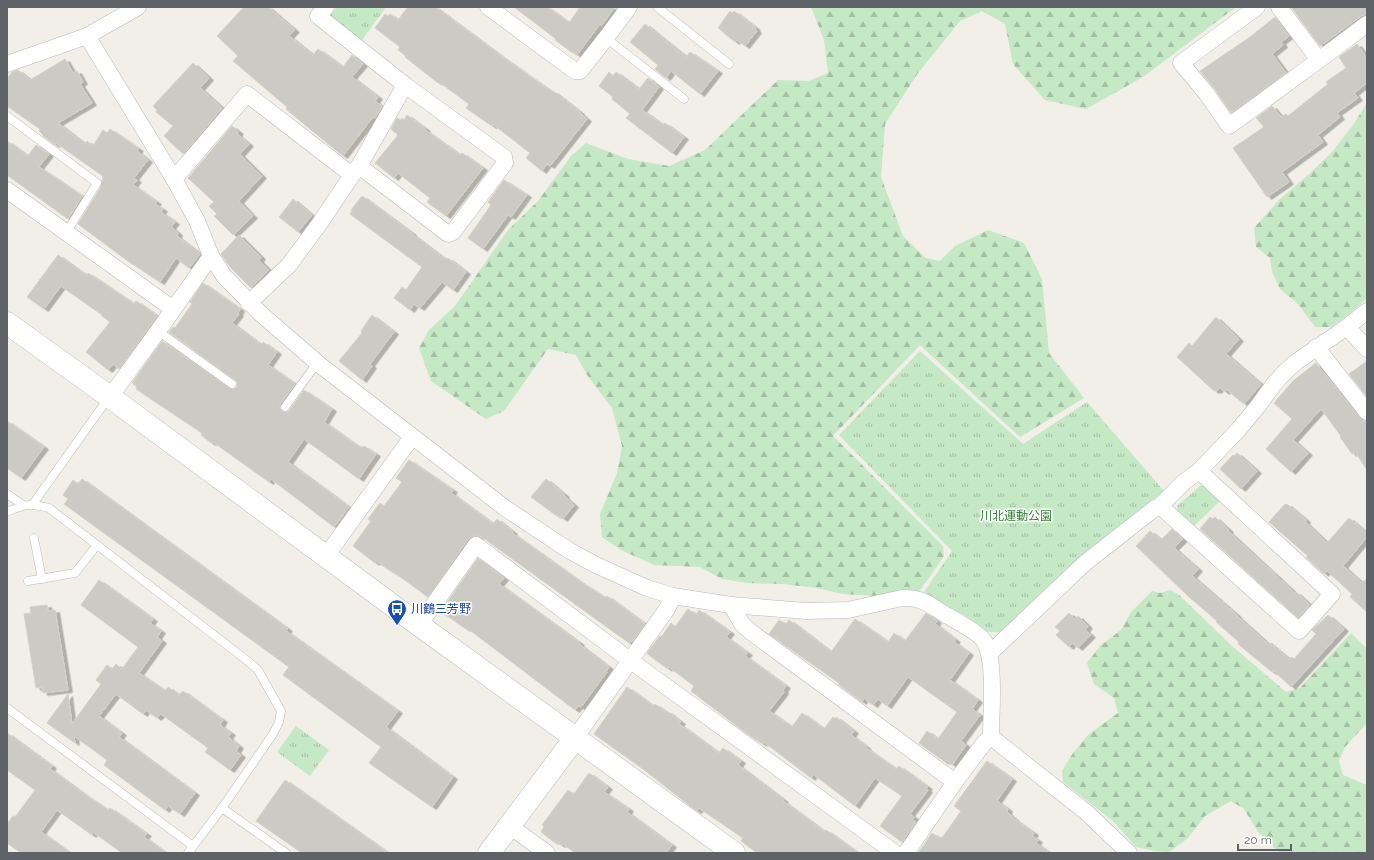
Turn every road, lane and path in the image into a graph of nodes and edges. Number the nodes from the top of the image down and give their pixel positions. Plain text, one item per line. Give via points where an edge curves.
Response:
1 (138, 7) edge
2 (326, 7) edge
3 (488, 7) edge
4 (629, 7) edge
5 (657, 7) edge
6 (1257, 7) edge
7 (1279, 7) edge
8 (1367, 24) edge
9 (87, 36) junction
10 (606, 38) junction
11 (1319, 60) junction
12 (7, 64) edge
13 (729, 64) dead end
14 (405, 85) junction
15 (684, 100) dead end
16 (7, 116) edge
17 (356, 170) junction
18 (174, 179) junction
19 (7, 190) edge
20 (66, 233) junction
21 (211, 256) junction
22 (249, 303) junction
23 (173, 309) junction
24 (1367, 311) edge
25 (7, 323) edge
26 (1347, 327) junction
27 (158, 331) junction
28 (1316, 347) junction
29 (1367, 349) edge
30 (317, 363) junction
31 (232, 384) dead end
32 (110, 397) junction
33 (285, 407) dead end
34 (1367, 412) edge
35 (412, 436) junction
36 (1199, 470) junction
37 (7, 494) edge
38 (33, 504) junction
39 (23, 505) junction
40 (1160, 506) junction
41 (7, 512) edge
42 (34, 538) dead end
43 (97, 545) junction
44 (326, 556) junction
45 (42, 579) junction
46 (28, 581) dead end
47 (674, 596) junction
48 (730, 605) junction
49 (419, 625) junction
50 (990, 653) junction
51 (631, 661) junction
52 (7, 708) edge
53 (991, 737) junction
54 (575, 738) junction
55 (955, 782) junction
56 (222, 808) junction
57 (508, 825) junction
58 (193, 846) junction
59 (188, 853) edge
60 (286, 853) edge
61 (489, 853) edge
62 (547, 853) edge
63 (734, 853) edge
64 (895, 853) edge
65 (906, 853) edge
66 (1129, 853) edge

1 - 9 street
2 - 14 street via 318,16
3 - 10 street via 575,72 580,71
4 - 10 street
5 - 13 lane
6 - 11 street via 1181,63 1229,126
7 - 11 street
8 - 11 street
9 - 12 street
9 - 18 street
10 - 15 lane
14 - 17 street
14 - 17 street via 504,157 505,163 453,232 448,234
16 - 20 lane via 97,183
17 - 18 street via 246,94
17 - 22 street via 288,265
18 - 21 street via 198,221
19 - 20 street
20 - 23 street
21 - 22 street via 224,276
21 - 23 street
22 - 30 street
23 - 27 street
24 - 26 street
25 - 32 street
26 - 28 street
26 - 29 street
27 - 31 lane
27 - 32 street
28 - 34 street
28 - 36 street via 1284,373 1239,429
30 - 33 lane
30 - 35 street
32 - 38 lane
32 - 44 street
35 - 44 street
35 - 47 street via 505,508 570,551 647,588
36 - 40 street
36 - 40 street via 1332,594 1299,631
37 - 39 lane
38 - 39 lane
38 - 43 lane via 49,508
39 - 41 lane
40 - 50 street via 1085,563
42 - 45 lane
43 - 45 lane via 75,573
43 - 56 lane via 258,670 281,711 273,734
44 - 49 street
45 - 46 lane
47 - 48 street
47 - 51 street
48 - 50 street via 828,611 848,610 902,598 918,599 983,640
48 - 55 street via 742,624 751,632
49 - 51 street via 476,545
49 - 54 street
50 - 53 street
51 - 54 street
51 - 64 street
52 - 58 lane
53 - 55 street
53 - 66 street via 1086,812
54 - 57 street
54 - 63 street
55 - 65 street
56 - 58 lane
56 - 60 lane
57 - 61 street
57 - 62 street
58 - 59 lane

